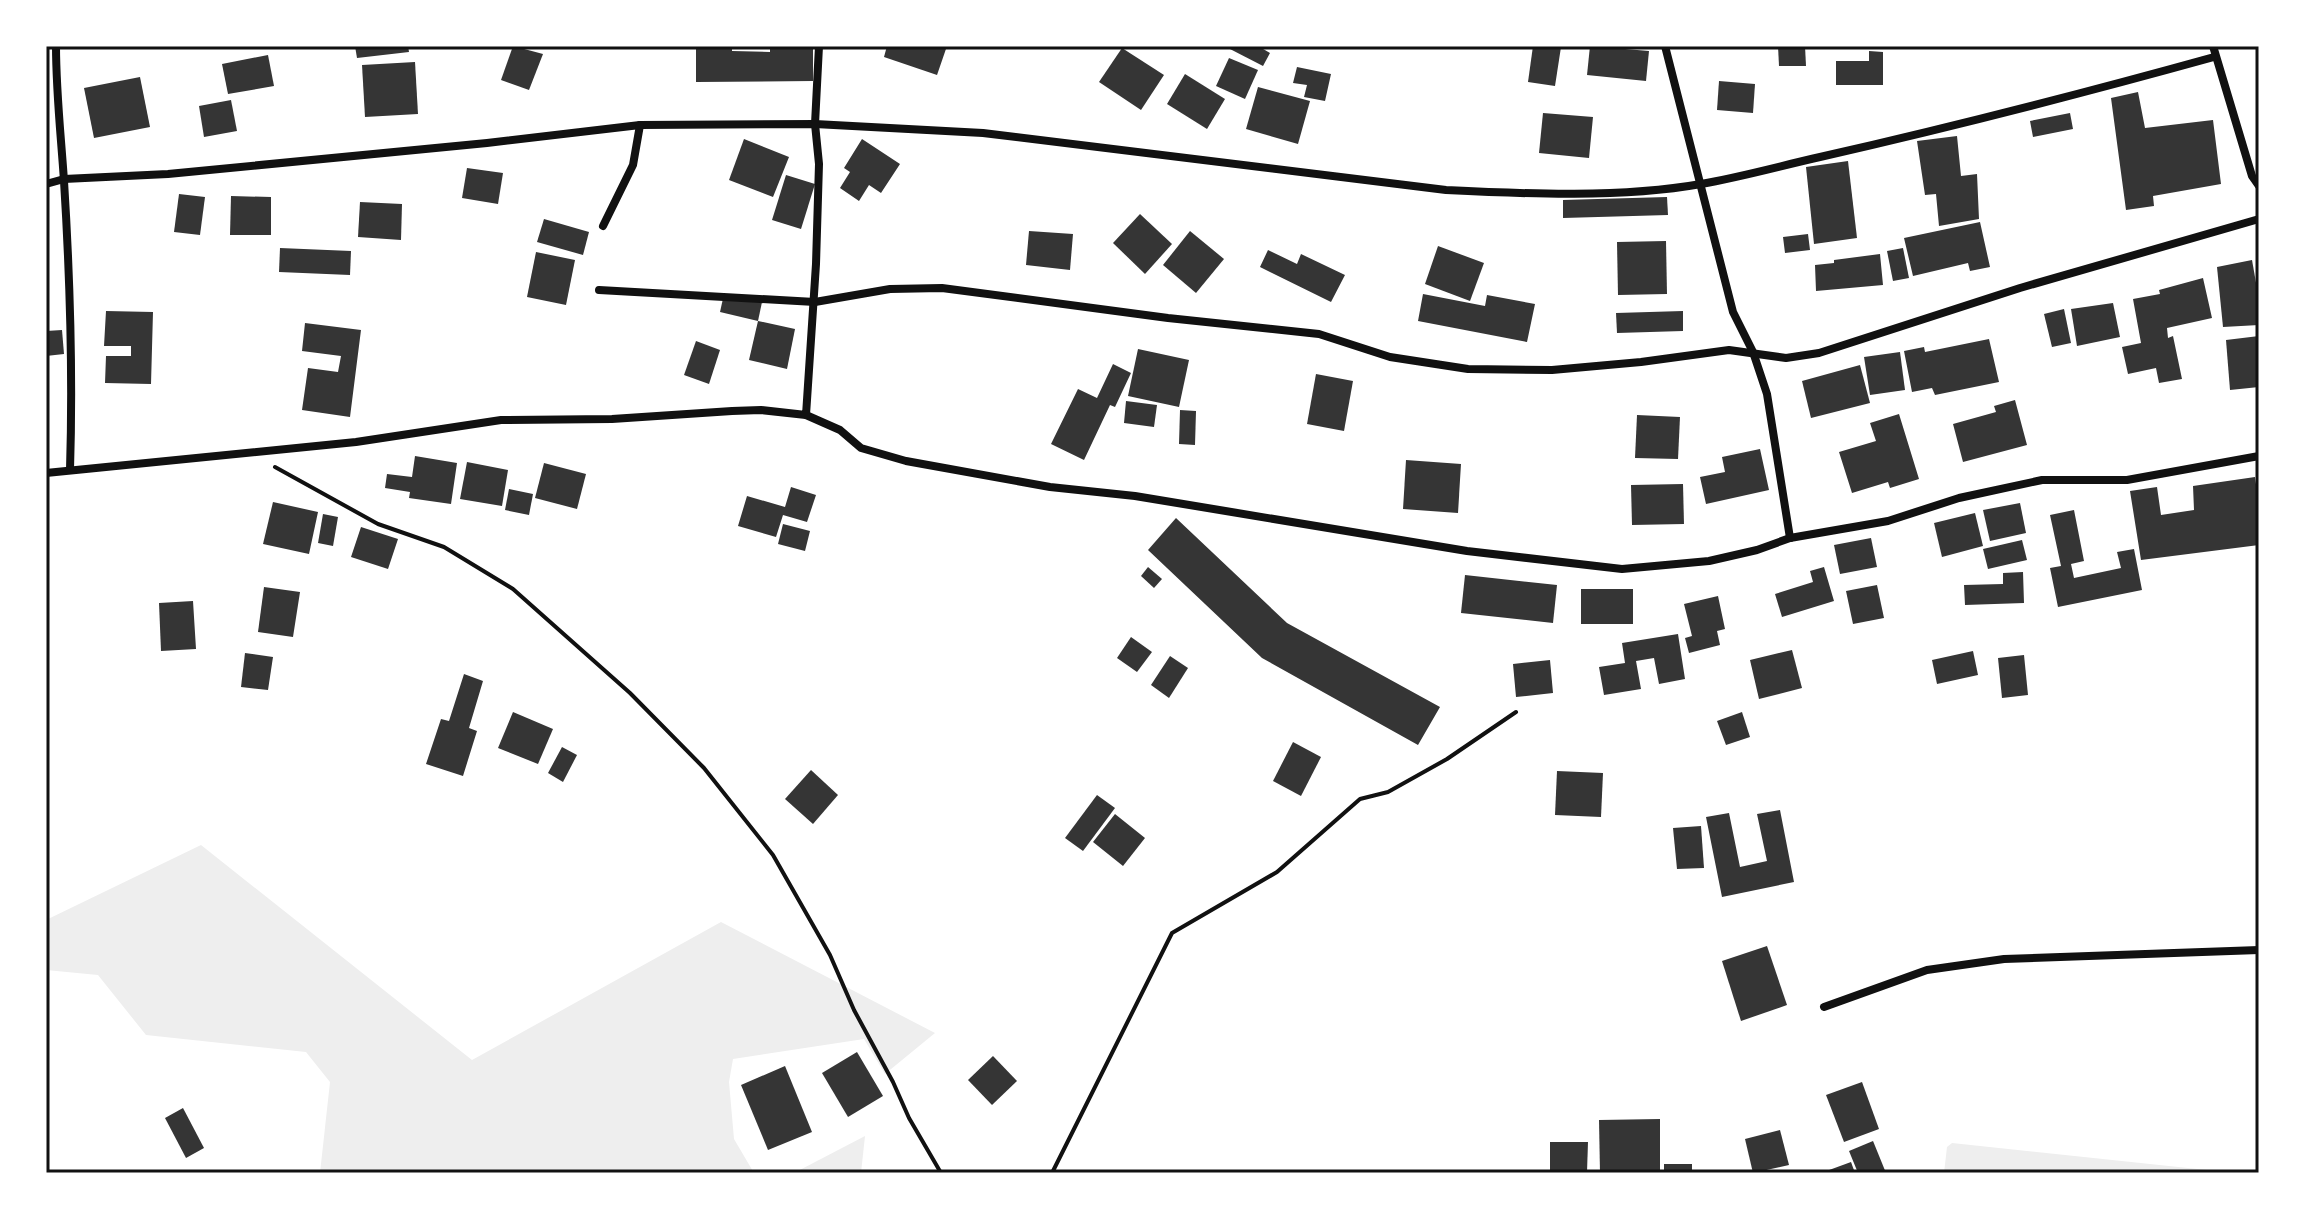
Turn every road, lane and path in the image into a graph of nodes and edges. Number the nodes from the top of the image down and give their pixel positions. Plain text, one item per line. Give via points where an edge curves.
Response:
1 (56, 46) edge
2 (819, 46) edge
3 (1665, 46) edge
4 (2213, 46) edge
5 (2214, 57) junction
6 (815, 124) junction
7 (640, 125) junction
8 (64, 179) junction
9 (46, 184) edge
10 (1702, 184) junction
11 (2259, 186) edge
12 (2259, 219) edge
13 (603, 226) dead end
14 (599, 290) dead end
15 (815, 302) junction
16 (1753, 352) junction
17 (806, 415) junction
18 (2259, 456) edge
19 (275, 467) dead end
20 (70, 470) junction
21 (46, 473) edge
22 (1790, 538) junction
23 (1516, 712) dead end
24 (2259, 950) edge
25 (1824, 1007) dead end
26 (941, 1173) edge
27 (1052, 1173) edge

1 - 8 street
2 - 6 street
3 - 10 street
4 - 5 street
5 - 10 street via 1917,135
5 - 11 street
6 - 7 street
6 - 10 street via 983,133 1446,190 1521,194
6 - 15 street
7 - 8 street via 197,171
7 - 13 street via 633,165
8 - 9 street
8 - 20 street via 73,388
10 - 16 street via 1733,312
12 - 16 street via 1819,353 1786,358
14 - 15 street
15 - 16 street via 890,289 942,288 1319,334 1390,357 1468,369 1552,370 1729,350
15 - 17 street
16 - 22 street via 1767,394
17 - 20 street via 761,410 501,420 356,442
17 - 22 street via 840,430 861,448 906,461 1467,551 1622,569 1709,561
18 - 22 street via 2127,480 2042,480 1888,521
19 - 26 path via 378,524 444,547 513,589 704,768 780,866
20 - 21 street
23 - 27 path via 1388,792 1360,799 1277,872 1172,933
24 - 25 street via 2004,959 1927,970

